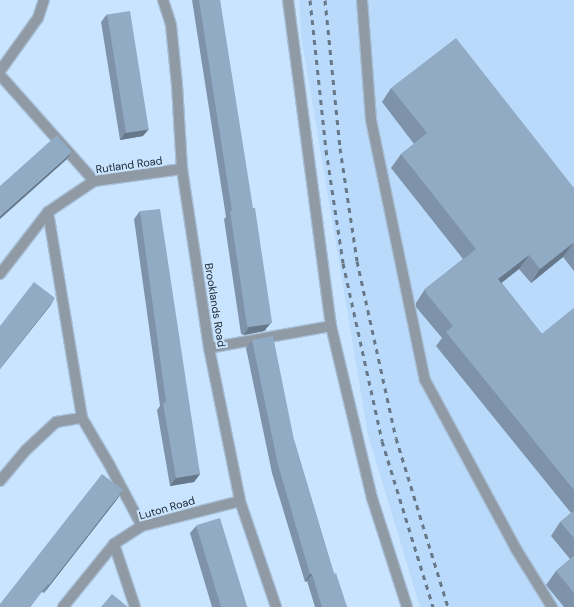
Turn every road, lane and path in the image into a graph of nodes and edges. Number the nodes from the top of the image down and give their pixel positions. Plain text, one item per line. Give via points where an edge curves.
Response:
1 (44, 0) edge
2 (163, 0) edge
3 (288, 0) edge
4 (362, 0) edge
5 (0, 71) edge
6 (0, 75) edge
7 (182, 169) junction
8 (94, 181) junction
9 (48, 212) junction
10 (0, 274) edge
11 (331, 326) junction
12 (209, 348) junction
13 (82, 418) junction
14 (0, 481) edge
15 (240, 501) junction
16 (142, 526) junction
17 (114, 544) junction
18 (63, 607) edge
19 (135, 607) edge
20 (276, 607) edge
21 (407, 607) edge
22 (552, 607) edge

1 - 5 street via 38,18
2 - 7 street, Brooklands Road via 171,25
3 - 11 street
4 - 22 street via 371,120 425,380 516,549
6 - 8 street
7 - 8 street, Rutland Road
7 - 12 street, Brooklands Road
8 - 9 street, Rutland Road
9 - 10 street, Rutland Road
9 - 13 street
11 - 12 street
11 - 21 street via 372,498
12 - 15 street, Brooklands Road
13 - 14 street via 56,422 26,450
13 - 16 street
15 - 16 street, Luton Road
15 - 20 street, Brooklands Road
16 - 17 street, Luton Road
17 - 18 street, Luton Road
17 - 19 street

